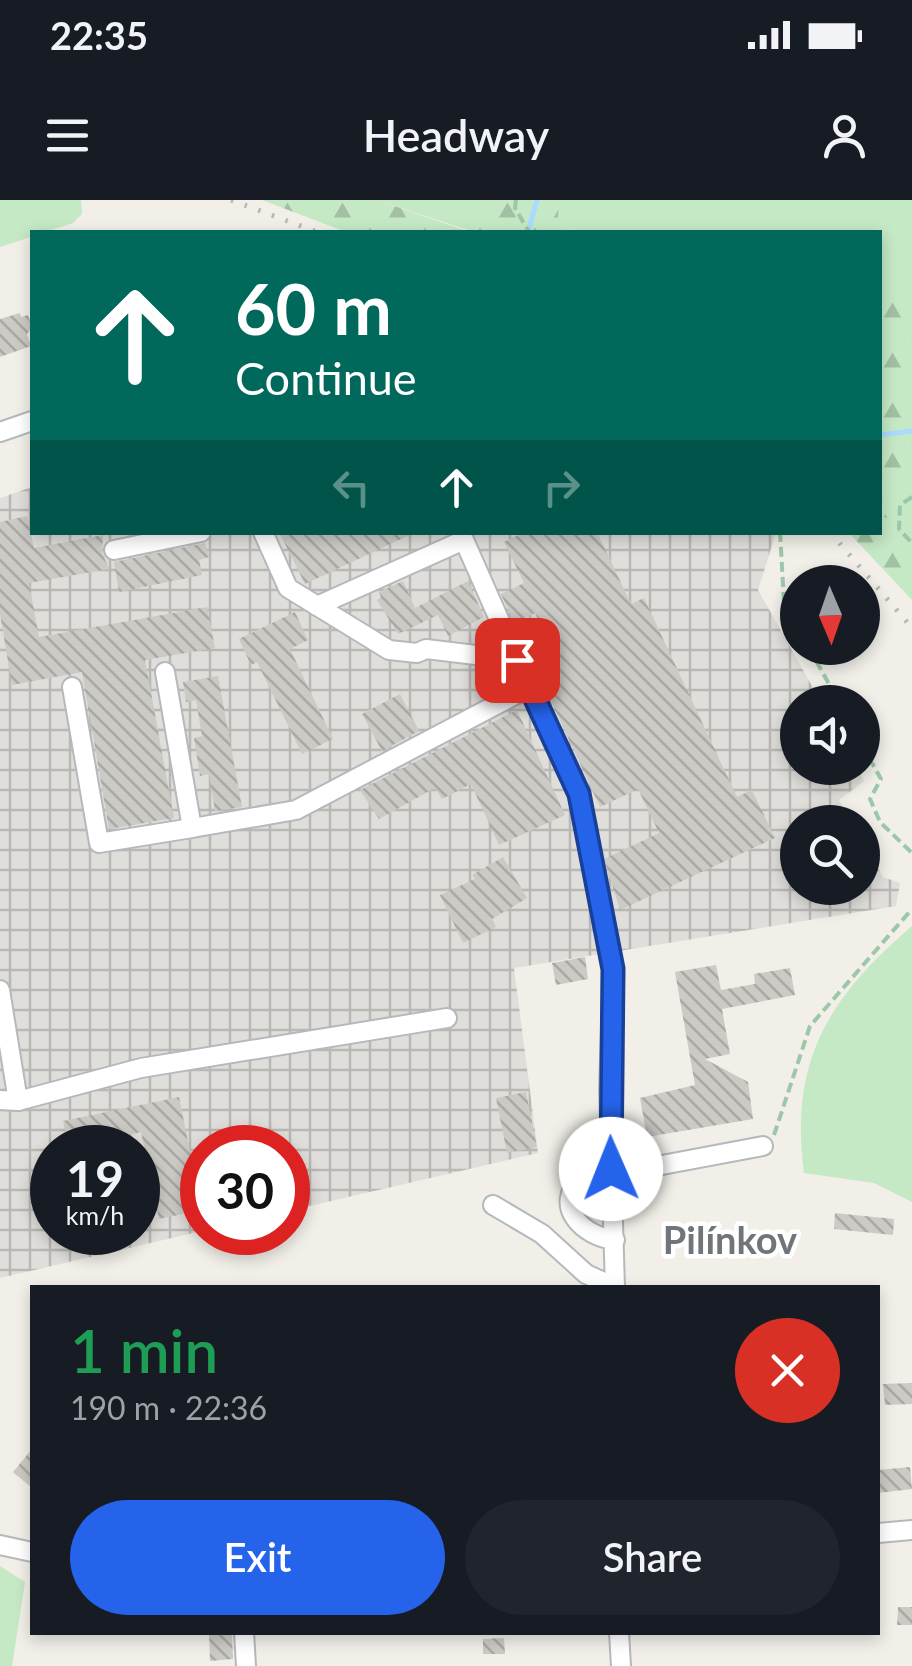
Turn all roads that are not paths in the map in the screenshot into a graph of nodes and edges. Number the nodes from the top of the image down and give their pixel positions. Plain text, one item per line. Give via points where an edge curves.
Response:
1 (30, 423) edge
2 (0, 432) edge
3 (186, 535) edge
4 (265, 535) edge
5 (114, 550) dead end
6 (316, 606) junction
7 (517, 660) junction
8 (165, 672) dead end
9 (72, 686) dead end
10 (530, 687) junction
11 (192, 828) junction
12 (0, 990) edge
13 (447, 1018) dead end
14 (9, 1101) edge
15 (762, 1146) road end
16 (611, 1169) junction
17 (494, 1205) dead end
18 (614, 1240) junction
19 (592, 1283) edge
20 (615, 1285) edge
21 (912, 1530) edge
22 (880, 1533) edge
23 (0, 1545) edge
24 (30, 1552) edge
25 (244, 1635) edge
26 (620, 1635) edge
27 (246, 1666) edge
28 (622, 1666) edge

1 - 2 street
3 - 5 street
4 - 6 street via 288,588
6 - 7 street via 390,650
6 - 7 street via 464,540
7 - 10 street
8 - 11 street
9 - 11 street via 99,843
10 - 11 street via 296,810
10 - 16 street via 579,794 613,969
12 - 14 street
13 - 14 street via 141,1068
15 - 16 street
16 - 18 street
16 - 18 street via 576,1183 570,1210 589,1235
17 - 19 street via 542,1234
18 - 20 street
21 - 22 street
23 - 24 street
25 - 27 street
26 - 28 street

